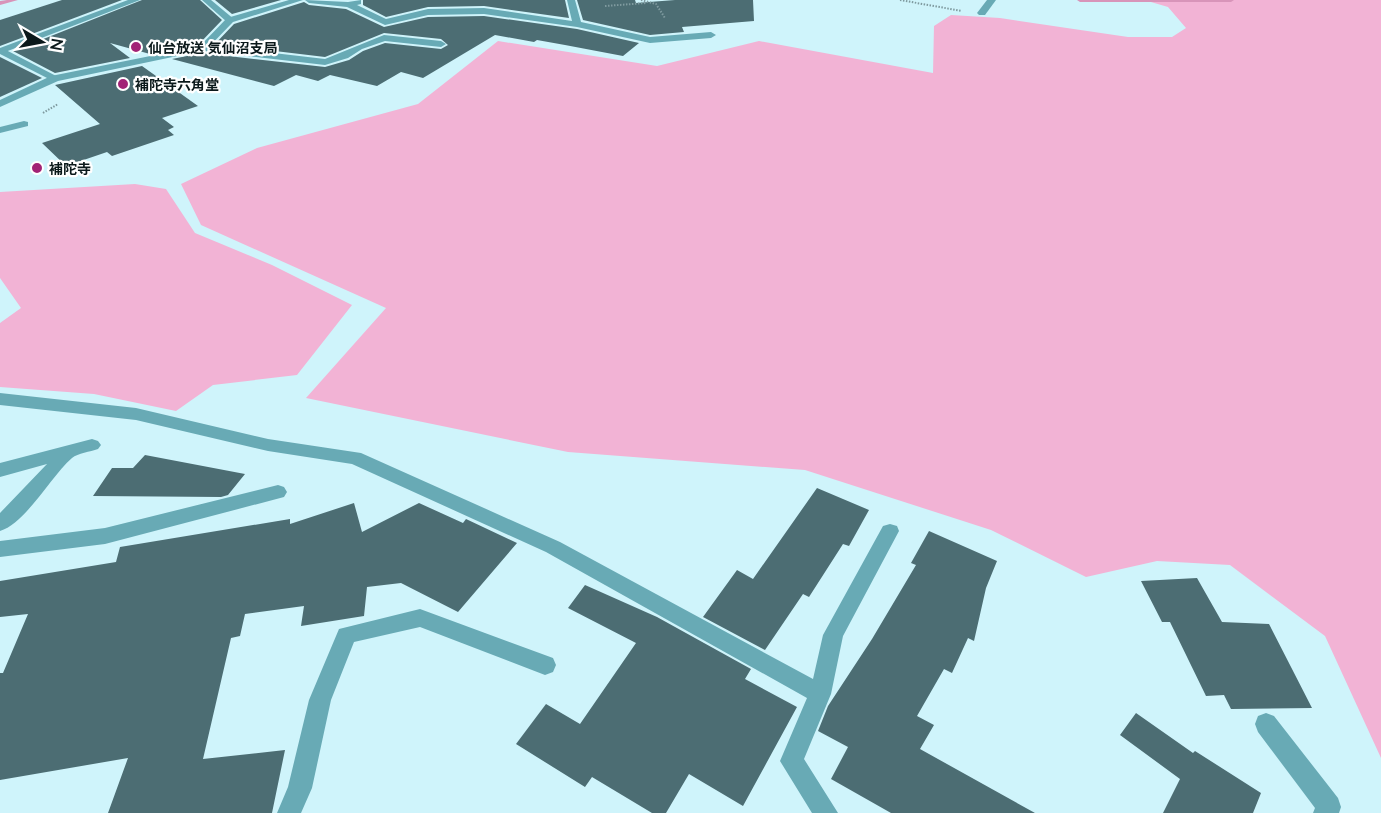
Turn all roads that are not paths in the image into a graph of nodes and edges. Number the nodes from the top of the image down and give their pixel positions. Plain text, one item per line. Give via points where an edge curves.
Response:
1 (136, 0) edge
2 (206, 0) edge
3 (299, 0) edge
4 (309, 0) edge
5 (363, 0) edge
6 (464, 0) edge
7 (992, 0) edge
8 (349, 5) junction
9 (573, 5) edge
10 (460, 10) junction
11 (982, 13) road end
12 (230, 20) junction
13 (577, 24) junction
14 (711, 35) dead end
15 (441, 44) dead end
16 (203, 48) junction
17 (0, 51) edge
18 (55, 78) junction
19 (0, 104) edge
20 (24, 124) dead end
21 (0, 130) edge
22 (0, 399) edge
23 (92, 445) dead end
24 (67, 452) junction
25 (0, 470) edge
26 (278, 492) dead end
27 (0, 524) edge
28 (890, 531) dead end
29 (0, 549) edge
30 (545, 665) dead end
31 (820, 694) junction
32 (1266, 724) dead end
33 (289, 813) edge
34 (826, 813) edge
35 (1325, 813) edge

1 - 17 street
2 - 12 street
3 - 12 street
4 - 8 street
5 - 8 street
6 - 10 street
7 - 11 street
8 - 10 street via 385,22 428,12
9 - 13 street
10 - 13 street
12 - 16 street
13 - 14 street via 650,40
15 - 16 street via 384,38 325,62
16 - 18 street
17 - 18 street
18 - 19 street
20 - 21 street
22 - 31 street via 136,414 268,445 355,459 553,547
23 - 24 street
24 - 25 street
24 - 27 street
26 - 29 street via 105,536
28 - 31 street via 833,635
30 - 33 street via 420,618 346,635 320,700 300,788
31 - 34 street via 792,761
32 - 35 street via 1329,807

